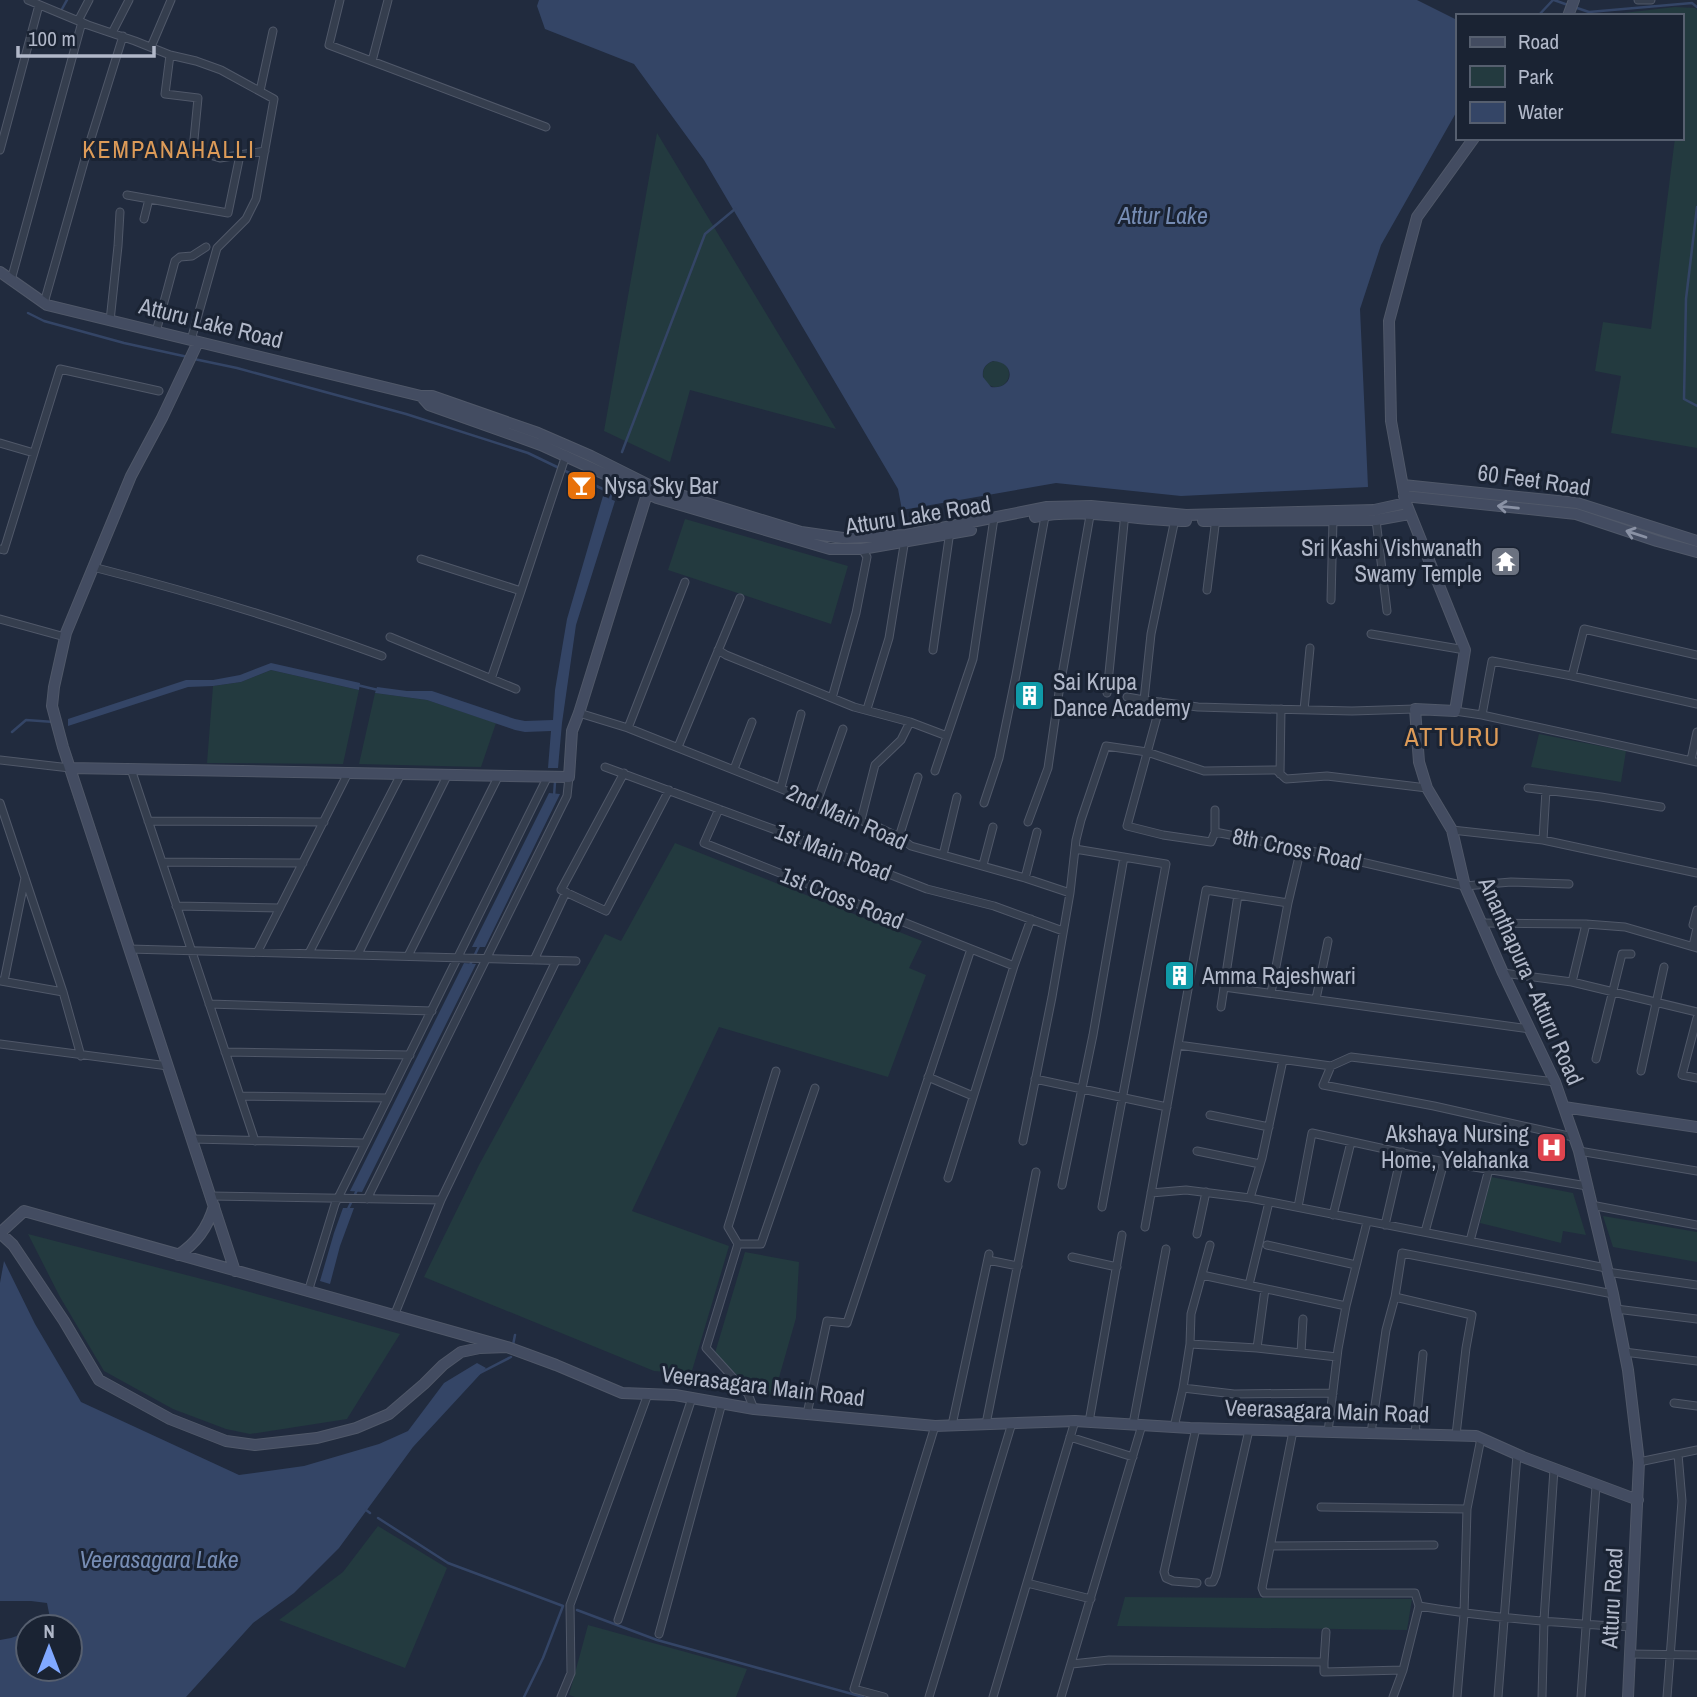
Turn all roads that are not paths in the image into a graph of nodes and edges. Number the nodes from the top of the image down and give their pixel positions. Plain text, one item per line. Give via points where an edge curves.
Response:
1 (28, 0) edge
2 (89, 0) edge
3 (129, 0) edge
4 (171, 0) edge
5 (340, 0) edge
6 (388, 0) edge
7 (1638, 0) edge
8 (1651, 0) edge
9 (39, 5) junction
10 (80, 21) junction
11 (273, 31) dead end
12 (112, 33) junction
13 (122, 36) junction
14 (151, 47) junction
15 (170, 55) junction
16 (372, 61) junction
17 (260, 91) junction
18 (0, 111) edge
19 (10, 114) junction
20 (546, 127) dead end
21 (1473, 140) edge
22 (0, 150) edge
23 (265, 151) junction
24 (240, 155) junction
25 (127, 195) dead end
26 (149, 199) junction
27 (120, 212) dead end
28 (229, 213) junction
29 (144, 219) dead end
30 (246, 219) junction
31 (206, 247) dead end
32 (0, 272) edge
33 (11, 280) junction
34 (44, 303) junction
35 (110, 321) junction
36 (157, 328) dead end
37 (194, 341) junction
38 (159, 391) dead end
39 (0, 443) edge
40 (567, 451) junction
41 (34, 453) junction
42 (647, 494) junction
43 (1405, 500) junction
44 (1091, 510) junction
45 (1046, 511) junction
46 (1125, 513) junction
47 (1175, 517) junction
48 (1216, 517) junction
49 (1333, 520) junction
50 (1376, 520) junction
51 (994, 522) junction
52 (950, 531) junction
53 (906, 539) junction
54 (1697, 541) edge
55 (0, 549) edge
56 (862, 549) junction
57 (1697, 552) edge
58 (421, 559) dead end
59 (93, 567) junction
60 (685, 582) dead end
61 (1207, 590) dead end
62 (521, 591) junction
63 (740, 598) dead end
64 (1331, 600) dead end
65 (1387, 611) dead end
66 (0, 619) edge
67 (1371, 634) dead end
68 (65, 637) junction
69 (390, 637) dead end
70 (1310, 648) dead end
71 (719, 650) junction
72 (933, 650) dead end
73 (1465, 650) junction
74 (1697, 655) edge
75 (382, 656) dead end
76 (1572, 676) junction
77 (491, 679) junction
78 (516, 689) dead end
79 (1107, 693) dead end
80 (1127, 697) dead end
81 (832, 698) junction
82 (1144, 700) junction
83 (1161, 702) junction
84 (1697, 704) edge
85 (867, 709) junction
86 (1281, 709) junction
87 (1415, 709) junction
88 (1304, 710) junction
89 (1455, 711) junction
90 (579, 713) junction
91 (801, 714) dead end
92 (1482, 715) junction
93 (752, 722) dead end
94 (910, 722) junction
95 (628, 728) junction
96 (843, 729) dead end
97 (1697, 732) edge
98 (947, 736) junction
99 (678, 747) junction
100 (1147, 752) junction
101 (0, 760) edge
102 (1694, 761) edge
103 (605, 767) dead end
104 (70, 768) junction
105 (131, 769) junction
106 (734, 769) junction
107 (935, 771) dead end
108 (348, 773) junction
109 (624, 773) junction
110 (401, 774) junction
111 (1280, 774) junction
112 (448, 775) junction
113 (499, 775) junction
114 (548, 776) junction
115 (569, 777) junction
116 (918, 777) dead end
117 (780, 788) junction
118 (1427, 788) junction
119 (1528, 788) dead end
120 (669, 790) junction
121 (1546, 790) junction
122 (957, 797) dead end
123 (817, 802) junction
124 (0, 803) edge
125 (984, 803) dead end
126 (1661, 807) dead end
127 (719, 808) junction
128 (1215, 810) dead end
129 (861, 820) junction
130 (148, 821) junction
131 (324, 822) junction
132 (1028, 822) dead end
133 (993, 827) dead end
134 (1452, 830) junction
135 (1037, 832) dead end
136 (1215, 832) junction
137 (899, 836) junction
138 (1543, 841) junction
139 (1301, 848) junction
140 (1075, 849) junction
141 (943, 855) junction
142 (1124, 857) junction
143 (162, 862) junction
144 (303, 863) junction
145 (983, 865) junction
146 (1697, 873) edge
147 (25, 877) junction
148 (1025, 878) junction
149 (1569, 884) dead end
150 (1465, 886) junction
151 (566, 892) junction
152 (1070, 893) junction
153 (1238, 895) junction
154 (1288, 903) junction
155 (176, 906) junction
156 (280, 908) junction
157 (1697, 910) edge
158 (1031, 919) junction
159 (1481, 923) junction
160 (1586, 925) junction
161 (1697, 927) edge
162 (1063, 931) junction
163 (1328, 941) dead end
164 (1695, 947) edge
165 (130, 949) junction
166 (191, 949) junction
167 (971, 949) junction
168 (258, 951) junction
169 (309, 953) junction
170 (358, 954) junction
171 (1631, 954) dead end
172 (408, 956) junction
173 (462, 958) junction
174 (484, 958) junction
175 (534, 960) junction
176 (556, 961) junction
177 (576, 961) dead end
178 (1014, 966) junction
179 (1664, 967) dead end
180 (1503, 973) junction
181 (2, 981) edge
182 (1572, 982) junction
183 (1224, 987) junction
184 (63, 992) junction
185 (1614, 992) junction
186 (1271, 993) junction
187 (1316, 999) junction
188 (1656, 1001) junction
189 (209, 1004) junction
190 (1221, 1007) dead end
191 (432, 1011) junction
192 (1697, 1012) edge
193 (1697, 1018) edge
194 (1530, 1029) junction
195 (0, 1044) edge
196 (1178, 1045) junction
197 (225, 1052) junction
198 (410, 1055) junction
199 (81, 1056) junction
200 (1596, 1059) dead end
201 (1283, 1060) junction
202 (168, 1066) junction
203 (1331, 1066) junction
204 (1641, 1070) dead end
205 (776, 1071) dead end
206 (928, 1077) junction
207 (1697, 1078) edge
208 (1035, 1079) junction
209 (1555, 1082) junction
210 (815, 1088) dead end
211 (1082, 1088) junction
212 (240, 1096) junction
213 (973, 1096) junction
214 (1122, 1097) junction
215 (388, 1098) junction
216 (1167, 1107) junction
217 (1564, 1107) junction
218 (1210, 1115) dead end
219 (1269, 1127) junction
220 (1697, 1127) edge
221 (1573, 1137) junction
222 (192, 1139) junction
223 (255, 1141) junction
224 (1023, 1141) dead end
225 (1351, 1142) junction
226 (365, 1143) junction
227 (1197, 1151) dead end
228 (1579, 1151) junction
229 (1402, 1152) junction
230 (1444, 1162) junction
231 (1261, 1164) junction
232 (1489, 1169) junction
233 (1697, 1171) edge
234 (1036, 1172) dead end
235 (948, 1178) dead end
236 (1062, 1185) dead end
237 (1587, 1186) junction
238 (1206, 1192) junction
239 (1151, 1193) junction
240 (342, 1198) junction
241 (1250, 1198) junction
242 (363, 1199) junction
243 (441, 1200) junction
244 (212, 1201) junction
245 (1269, 1202) junction
246 (1591, 1205) junction
247 (1102, 1208) dead end
248 (1298, 1208) junction
249 (1333, 1215) junction
250 (1367, 1222) junction
251 (1385, 1225) junction
252 (1697, 1225) edge
253 (1145, 1227) dead end
254 (1425, 1232) junction
255 (0, 1233) edge
256 (1197, 1234) dead end
257 (1122, 1235) dead end
258 (1471, 1241) junction
259 (738, 1244) junction
260 (1210, 1244) dead end
261 (1267, 1245) dead end
262 (1166, 1249) dead end
263 (178, 1255) junction
264 (1072, 1257) dead end
265 (1356, 1265) junction
266 (1018, 1266) junction
267 (1117, 1267) junction
268 (1606, 1270) junction
269 (235, 1271) junction
270 (1202, 1275) junction
271 (1249, 1285) junction
272 (1697, 1285) edge
273 (1265, 1289) junction
274 (308, 1292) junction
275 (1613, 1294) junction
276 (1395, 1297) junction
277 (1346, 1306) junction
278 (1616, 1309) junction
279 (394, 1316) junction
280 (1303, 1319) dead end
281 (1697, 1320) edge
282 (1190, 1344) junction
283 (507, 1348) junction
284 (1257, 1348) junction
285 (1624, 1352) junction
286 (1300, 1353) junction
287 (1423, 1353) dead end
288 (1337, 1357) junction
289 (1697, 1361) edge
290 (1183, 1388) junction
291 (1333, 1392) junction
292 (648, 1394) junction
293 (692, 1398) junction
294 (722, 1403) junction
295 (1674, 1403) dead end
296 (1697, 1406) edge
297 (754, 1409) junction
298 (807, 1414) junction
299 (1075, 1421) junction
300 (1089, 1422) junction
301 (1012, 1423) junction
302 (986, 1424) junction
303 (952, 1425) junction
304 (1138, 1425) junction
305 (935, 1426) junction
306 (1174, 1427) junction
307 (1196, 1428) junction
308 (1249, 1430) junction
309 (1293, 1431) junction
310 (1328, 1432) junction
311 (1371, 1433) junction
312 (1415, 1434) junction
313 (1456, 1435) junction
314 (1070, 1437) junction
315 (1481, 1438) junction
316 (1697, 1450) edge
317 (1517, 1454) junction
318 (1678, 1454) junction
319 (1133, 1457) junction
320 (1639, 1462) junction
321 (1554, 1469) junction
322 (1596, 1486) junction
323 (1638, 1500) junction
324 (1321, 1507) dead end
325 (1467, 1509) junction
326 (1434, 1545) dead end
327 (1271, 1546) junction
328 (1027, 1583) junction
329 (1197, 1583) dead end
330 (1209, 1583) dead end
331 (1091, 1599) junction
332 (1419, 1606) junction
333 (1464, 1614) junction
334 (1504, 1616) junction
335 (618, 1620) dead end
336 (1544, 1620) junction
337 (1585, 1625) junction
338 (1631, 1627) junction
339 (1326, 1632) dead end
340 (659, 1634) dead end
341 (1630, 1654) junction
342 (1671, 1655) junction
343 (1697, 1655) edge
344 (1324, 1662) junction
345 (1072, 1664) junction
346 (1403, 1670) junction
347 (561, 1697) edge
348 (884, 1697) edge
349 (929, 1697) edge
350 (993, 1697) edge
351 (1061, 1697) edge
352 (1394, 1697) edge
353 (1457, 1697) edge
354 (1498, 1697) edge
355 (1542, 1697) edge
356 (1581, 1697) edge
357 (1628, 1697) edge
358 (1667, 1697) edge

1 - 9 street
2 - 10 street
3 - 12 street
4 - 14 street
5 - 16 street via 329,45
6 - 16 street
7 - 8 street
9 - 10 street
9 - 19 street
10 - 12 street
10 - 33 street
11 - 17 street
12 - 13 street
13 - 14 street
13 - 34 street
14 - 15 street
15 - 17 street via 220,70
15 - 24 street via 165,94 198,98 193,150 220,158
16 - 20 street
17 - 23 street via 274,99
18 - 19 street
19 - 22 street
21 - 43 street via 1417,217 1389,321 1391,421
23 - 24 street
23 - 30 street via 256,199
24 - 28 street
25 - 26 street
26 - 28 street
26 - 29 street
27 - 35 street
28 - 30 street
30 - 37 street via 217,248
31 - 36 street via 175,261
32 - 33 street, Atturu Lake Road
33 - 34 street, Atturu Lake Road
34 - 35 street, Atturu Lake Road
35 - 37 street, Atturu Lake Road
37 - 40 street, Atturu Lake Road via 421,396 429,405
37 - 59 street
38 - 41 street via 60,369
39 - 41 street
40 - 42 street, Atturu Lake Road
40 - 53 street, Atturu Lake Road via 651,486 801,532
40 - 62 street
41 - 55 street via 4,550
42 - 56 street, Atturu Lake Road via 830,549
42 - 90 street
43 - 48 street, Atturu Lake Road via 1374,510
43 - 50 street, Atturu Lake Road
43 - 54 street, 60 Feet Road via 1577,503
57 -> 43 street, 60 Feet Road via 1576,514
43 - 73 street
44 - 45 street, Atturu Lake Road
44 - 46 street, Atturu Lake Road
44 - 132 street via 1048,768
45 - 51 street, Atturu Lake Road
45 - 125 street via 999,758
46 - 47 street, Atturu Lake Road
46 - 79 street
47 - 48 street, Atturu Lake Road
47 - 82 street
48 - 49 street, Atturu Lake Road
48 - 61 street
49 - 50 street, Atturu Lake Road
49 - 64 street
50 - 65 street
51 - 52 street, Atturu Lake Road
51 - 98 street via 973,659
52 - 53 street, Atturu Lake Road
52 - 72 street
53 - 56 street, Atturu Lake Road
53 - 85 street via 889,638
56 - 81 street via 867,557 856,612
58 - 62 street
59 - 68 street
59 - 75 street via 274,618
60 - 95 street
62 - 77 street
63 - 71 street
66 - 68 street
67 - 73 street
68 - 104 street via 52,706
69 - 77 street
70 - 88 street
71 - 81 street
71 - 99 street
73 - 89 street
74 - 76 street via 1584,629
76 - 84 street
76 - 92 street via 1492,661
77 - 78 street
80 - 82 street
81 - 85 street
82 - 83 street
83 - 86 street
83 - 100 street
85 - 94 street
86 - 88 street
86 - 111 street
87 - 88 street
87 - 89 street
87 - 118 street, Ananthapura - Atturu Road via 1419,762
89 - 92 street
90 - 95 street, 2nd Main Road
90 - 115 street via 572,731
91 - 117 street
92 - 102 street
93 - 106 street
94 - 98 street
94 - 129 street via 901,740 875,765
95 - 99 street, 2nd Main Road
96 - 123 street
97 - 102 street
98 - 107 street
99 - 106 street, 2nd Main Road
100 - 111 street via 1204,771 1276,770
100 - 136 street, 8th Cross Road via 1128,827 1210,842
100 - 140 street via 1106,746
101 - 104 street
103 - 109 street, 1st Main Road
104 - 105 street
104 - 165 street
105 - 108 street
105 - 130 street
106 - 117 street, 2nd Main Road
108 - 110 street
108 - 131 street
109 - 120 street, 1st Main Road
109 - 151 street via 561,890
110 - 112 street
110 - 169 street
111 - 118 street via 1286,779 1327,776
112 - 113 street
112 - 170 street
113 - 114 street
113 - 172 street
114 - 115 street
114 - 173 street
115 - 174 street via 568,796
116 - 137 street
117 - 123 street, 2nd Main Road
118 - 134 street, Ananthapura - Atturu Road
119 - 121 street
120 - 127 street, 1st Main Road
120 - 151 street via 606,911
121 - 126 street
121 - 138 street
122 - 141 street
123 - 129 street, 2nd Main Road
124 - 147 street
127 - 158 street, 1st Main Road via 927,889
127 - 167 street, 1st Cross Road via 704,843
128 - 136 street
129 - 137 street, 2nd Main Road
130 - 131 street
130 - 143 street
131 - 144 street
133 - 145 street
134 - 138 street
134 - 150 street, Ananthapura - Atturu Road
135 - 148 street
136 - 139 street, 8th Cross Road
137 - 141 street, 2nd Main Road via 911,846
138 - 146 street
139 - 150 street, 8th Cross Road
139 - 154 street
140 - 142 street
140 - 152 street
141 - 145 street, 2nd Main Road
142 - 211 street
142 - 214 street via 1166,864
143 - 144 street
143 - 155 street
144 - 156 street
145 - 148 street, 2nd Main Road
147 - 181 street
147 - 184 street
148 - 152 street, 2nd Main Road
149 - 150 street, 8th Cross Road
150 - 159 street, Ananthapura - Atturu Road
151 - 175 street
152 - 162 street
153 - 154 street
153 - 183 street
153 - 196 street via 1206,890
154 - 186 street
155 - 156 street
155 - 166 street
156 - 168 street
157 - 161 street via 1693,925
158 - 162 street, 1st Main Road
158 - 178 street
159 - 160 street
159 - 180 street, Ananthapura - Atturu Road
160 - 164 street via 1625,927
160 - 182 street
161 - 164 street
162 - 208 street
163 - 187 street
165 - 166 street
165 - 202 street
166 - 168 street
166 - 189 street
167 - 178 street, 1st Cross Road
167 - 206 street
168 - 169 street
169 - 170 street
170 - 172 street
171 - 185 street via 1622,954
172 - 173 street
173 - 174 street
173 - 191 street
174 - 175 street
174 - 242 street
175 - 176 street
176 - 177 street
176 - 243 street
178 - 213 street
179 - 188 street
180 - 182 street
180 - 194 street, Ananthapura - Atturu Road
181 - 184 street
182 - 185 street
183 - 186 street
183 - 190 street
184 - 199 street
185 - 188 street
185 - 200 street
186 - 187 street
187 - 194 street
188 - 192 street
188 - 204 street
189 - 191 street
189 - 197 street
191 - 198 street
193 - 207 street via 1682,1075
194 - 209 street, Ananthapura - Atturu Road
195 - 199 street
196 - 201 street
196 - 216 street
197 - 198 street
197 - 212 street
198 - 215 street
199 - 202 street
201 - 203 street
201 - 219 street
202 - 222 street
203 - 209 street via 1351,1057
203 - 221 street via 1323,1085
205 - 259 street via 728,1227
206 - 213 street
206 - 298 street via 847,1323 827,1321
208 - 211 street
208 - 224 street
209 - 217 street, Ananthapura - Atturu Road
210 - 259 street via 761,1244
211 - 214 street
211 - 236 street
212 - 215 street
212 - 223 street
213 - 235 street
214 - 216 street
214 - 247 street
215 - 226 street
216 - 239 street
217 - 220 street
217 - 221 street, Ananthapura - Atturu Road
218 - 219 street
219 - 231 street
221 - 228 street, Ananthapura - Atturu Road
222 - 223 street
222 - 244 street
223 - 226 street
225 - 229 street
225 - 248 street via 1312,1133
225 - 249 street
226 - 240 street
227 - 231 street
228 - 233 street
228 - 237 street, Ananthapura - Atturu Road
229 - 230 street
229 - 251 street
230 - 232 street
230 - 254 street
231 - 241 street
232 - 237 street
232 - 258 street
234 - 266 street
237 - 246 street, Ananthapura - Atturu Road
238 - 239 street
238 - 241 street
238 - 256 street
239 - 253 street
240 - 242 street
240 - 244 street
240 - 274 street
241 - 245 street
242 - 243 street
243 - 279 street
244 - 263 street via 201,1234
244 - 269 street
245 - 248 street
245 - 271 street
246 - 252 street
246 - 268 street, Ananthapura - Atturu Road
248 - 249 street
249 - 250 street
250 - 251 street
250 - 265 street
251 - 254 street
254 - 258 street
255 - 263 street via 24,1211
255 - 283 street, Veerasagara Main Road via 13,1245 99,1380 170,1419 226,1441 255,1446 356,1428 389,1414 461,1352
257 - 267 street
258 - 268 street
259 - 297 street via 706,1348 748,1394
260 - 270 street
261 - 265 street
262 - 304 street
263 - 269 street
264 - 267 street
265 - 277 street
266 - 302 street
266 - 303 street via 988,1257
267 - 300 street
268 - 272 street
268 - 275 street, Ananthapura - Atturu Road
269 - 274 street
270 - 271 street
270 - 282 street via 1191,1314
271 - 273 street
273 - 277 street
273 - 284 street
274 - 279 street
275 - 276 street via 1402,1253
275 - 278 street, Ananthapura - Atturu Road
276 - 311 street
276 - 313 street via 1472,1315
277 - 288 street
278 - 281 street
278 - 285 street, Ananthapura - Atturu Road
279 - 283 street
280 - 286 street
282 - 284 street
282 - 290 street
283 - 292 street, Veerasagara Main Road via 622,1393
284 - 286 street
285 - 289 street
285 - 320 street, Ananthapura - Atturu Road
286 - 288 street
287 - 312 street
288 - 291 street
290 - 291 street via 1234,1394
290 - 306 street
291 - 310 street
292 - 293 street, Veerasagara Main Road
292 - 347 street via 570,1605 571,1673
293 - 294 street, Veerasagara Main Road
293 - 335 street
294 - 297 street, Veerasagara Main Road
294 - 340 street
295 - 296 street
297 - 298 street, Veerasagara Main Road
298 - 305 street, Veerasagara Main Road
299 - 300 street, Veerasagara Main Road
299 - 301 street, Veerasagara Main Road
299 - 314 street
300 - 304 street, Veerasagara Main Road
301 - 302 street, Veerasagara Main Road
301 - 349 street
302 - 303 street, Veerasagara Main Road
303 - 305 street, Veerasagara Main Road
304 - 306 street, Veerasagara Main Road
304 - 319 street
305 - 348 street via 854,1689
306 - 307 street, Veerasagara Main Road
307 - 308 street, Veerasagara Main Road
307 - 329 street via 1164,1572 1173,1581
308 - 309 street, Veerasagara Main Road
308 - 330 street via 1216,1575
309 - 310 street, Veerasagara Main Road
309 - 327 street
310 - 311 street, Veerasagara Main Road
311 - 312 street, Veerasagara Main Road
312 - 313 street, Veerasagara Main Road
313 - 315 street, Veerasagara Main Road
314 - 319 street
314 - 328 street
315 - 317 street, Veerasagara Main Road
315 - 325 street
316 - 318 street
317 - 321 street, Veerasagara Main Road
317 - 334 street
318 - 320 street
318 - 342 street via 1682,1501
319 - 331 street
320 - 323 street, Ananthapura - Atturu Road
321 - 322 street, Veerasagara Main Road
321 - 336 street
322 - 323 street, Veerasagara Main Road
322 - 337 street
323 - 338 street, Atturu Road
324 - 325 street
325 - 333 street
326 - 327 street
327 - 332 street via 1264,1594 1415,1593
328 - 331 street
328 - 350 street
331 - 345 street
332 - 333 street
332 - 346 street
333 - 334 street
333 - 353 street
334 - 336 street
334 - 354 street
336 - 337 street
336 - 355 street
337 - 338 street
337 - 356 street
338 - 341 street, Atturu Road
339 - 344 street
341 - 342 street
341 - 357 street, Atturu Road
342 - 343 street
342 - 358 street
344 - 345 street via 1109,1660
344 - 346 street via 1324,1672
345 - 351 street
346 - 352 street

